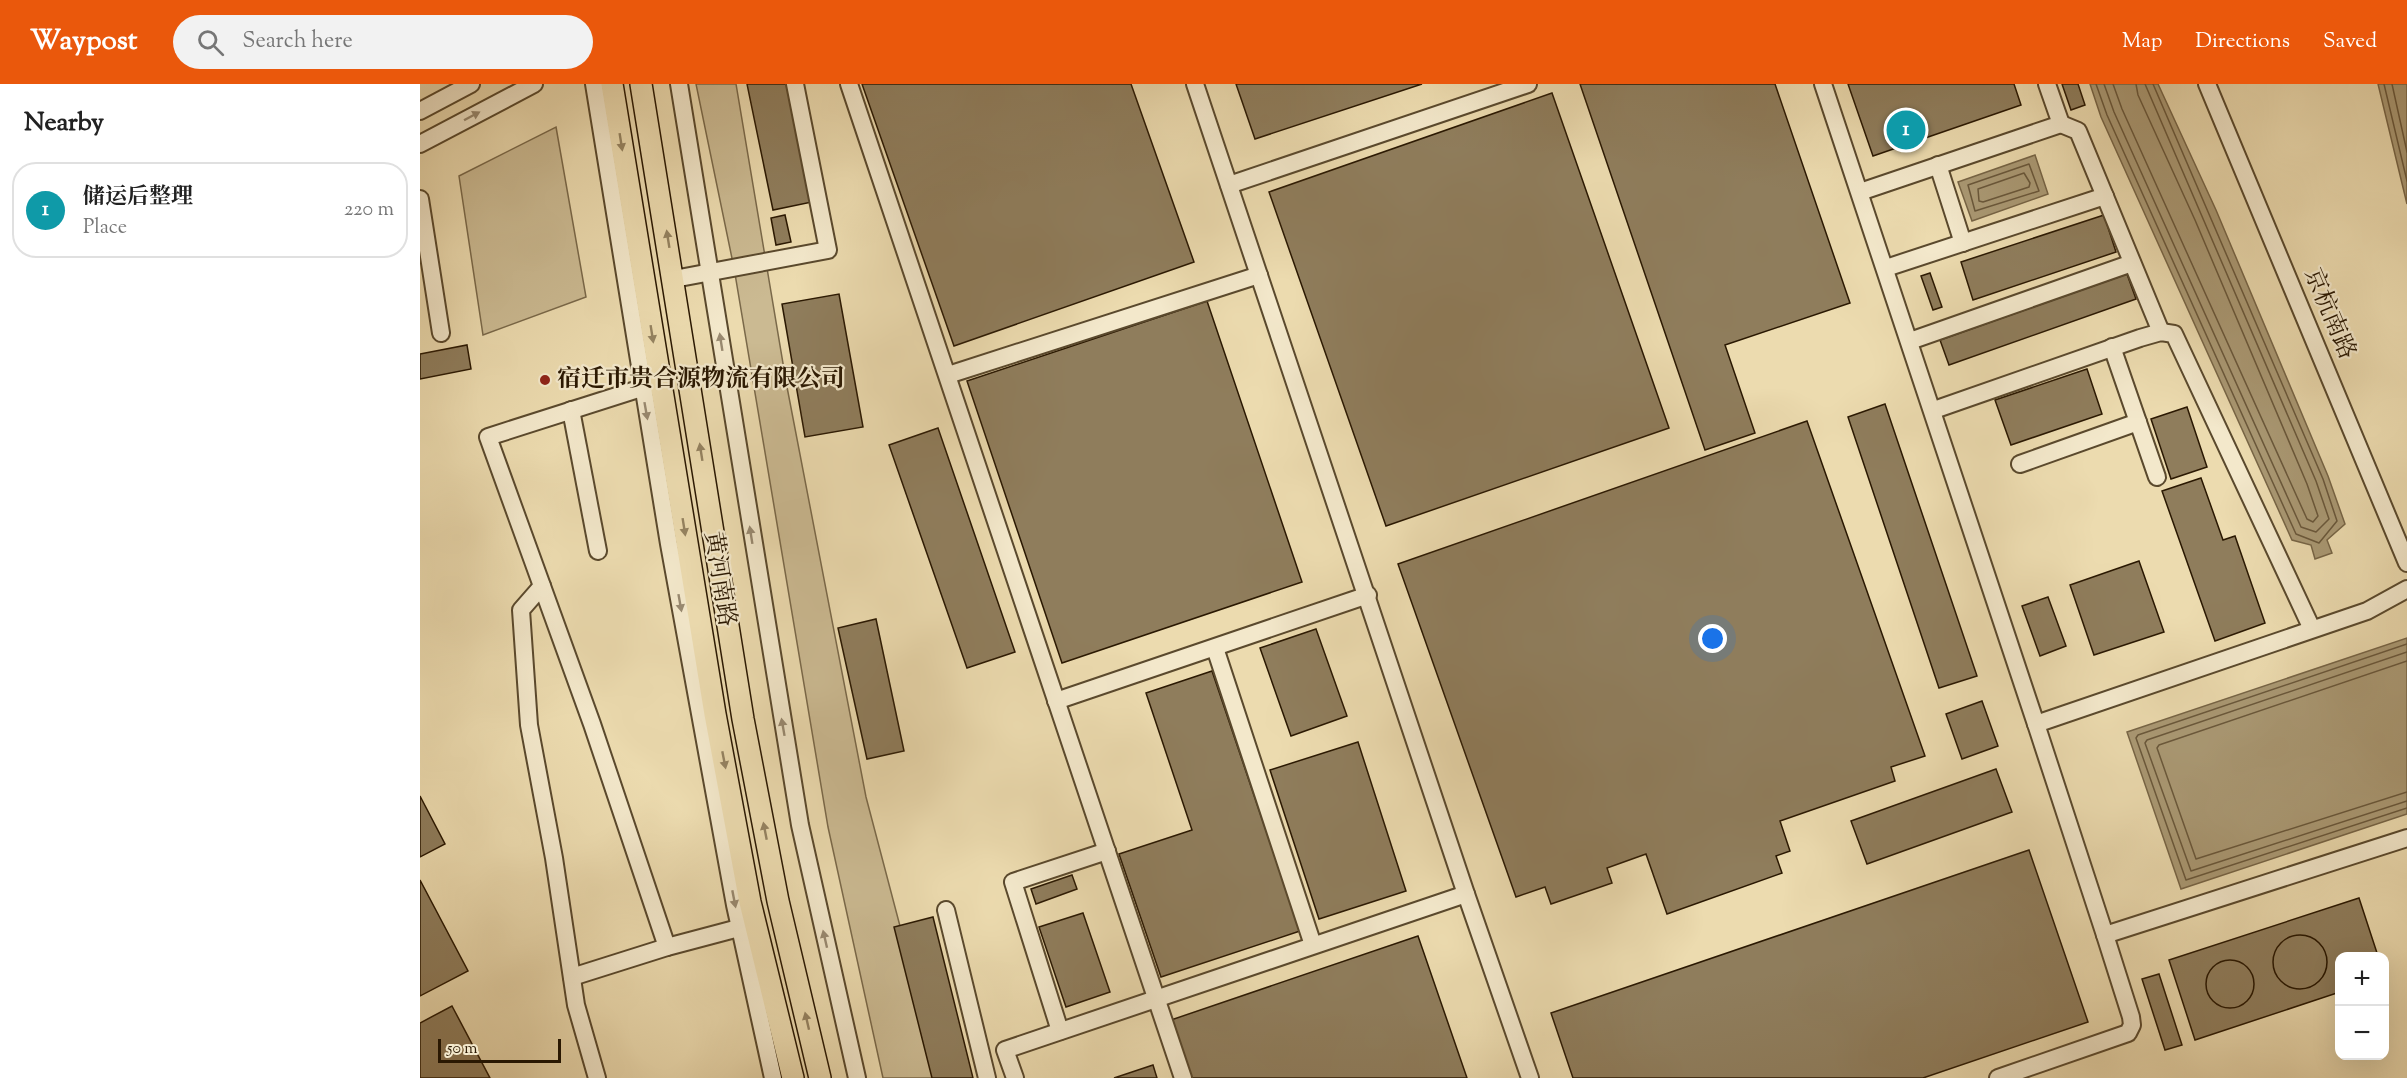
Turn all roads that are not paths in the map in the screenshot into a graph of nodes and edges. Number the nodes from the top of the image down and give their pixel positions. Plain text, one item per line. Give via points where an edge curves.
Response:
1 (471, 84) edge
2 (534, 84) edge
3 (594, 84) edge
4 (612, 84) edge
5 (641, 84) edge
6 (679, 84) edge
7 (795, 84) edge
8 (849, 84) edge
9 (1195, 84) edge
10 (1528, 84) edge
11 (1823, 84) edge
12 (2047, 84) edge
13 (2207, 84) edge
14 (438, 92) edge
15 (420, 111) edge
16 (2061, 124) junction
17 (420, 144) edge
18 (1938, 165) junction
19 (1229, 185) junction
20 (1860, 192) junction
21 (2104, 196) junction
22 (420, 199) edge
23 (1963, 243) junction
24 (2132, 263) junction
25 (1886, 268) junction
26 (710, 272) junction
27 (1259, 275) junction
28 (674, 279) junction
29 (2161, 332) junction
30 (441, 333) dead end
31 (1910, 341) junction
32 (2112, 347) junction
33 (948, 375) junction
34 (651, 385) junction
35 (571, 410) junction
36 (1934, 410) junction
37 (2138, 422) junction
38 (2020, 464) dead end
39 (2157, 477) dead end
40 (597, 551) dead end
41 (2407, 563) edge
42 (542, 586) junction
43 (2407, 589) edge
44 (1368, 595) junction
45 (2312, 629) junction
46 (1215, 648) junction
47 (1056, 701) junction
48 (2036, 724) junction
49 (2407, 838) edge
50 (1107, 851) junction
51 (1466, 894) junction
52 (946, 910) dead end
53 (748, 925) junction
54 (2105, 935) junction
55 (1313, 945) junction
56 (666, 946) junction
57 (572, 977) junction
58 (1157, 998) junction
59 (1060, 1031) junction
60 (597, 1078) edge
61 (773, 1078) edge
62 (793, 1078) edge
63 (820, 1078) edge
64 (857, 1078) edge
65 (987, 1078) edge
66 (1015, 1078) edge
67 (1183, 1078) edge
68 (1530, 1078) edge
69 (1998, 1078) edge

1 - 14 street
17 -> 2 street
3 - 34 street
4 -> 34 main road, 黄河南路
28 -> 5 main road, 黄河南路
6 - 26 street
7 - 26 street via 828,250
8 - 33 street
9 - 19 street
10 - 19 street
11 - 20 street
12 - 16 street
13 - 41 street, 京杭南路
14 - 15 street
16 - 18 street
16 - 21 street via 2078,131
18 - 20 street
18 - 23 street
19 - 27 street
20 - 25 street
21 - 23 street
21 - 24 street
22 - 30 street
23 - 25 street
24 - 29 street
24 - 31 street
25 - 31 street
26 - 28 street
64 -> 26 street via 800,825
27 - 33 street
27 - 44 street
63 -> 28 main road, 黄河南路 via 778,901 743,719
29 - 32 street
29 - 45 street via 2176,336
31 - 36 street
32 - 36 street
32 - 37 street
33 - 47 street
34 - 35 street
34 -> 53 main road, 黄河南路 via 715,714
35 - 40 street
35 - 42 street via 488,437
36 - 48 street
37 - 38 street
37 - 39 street
42 - 56 street
42 - 57 street via 521,610 529,725
43 - 45 street via 2367,611
44 - 46 street
44 - 51 street
45 - 48 street
46 - 47 street
46 - 55 street
47 - 50 street
48 - 54 street
49 - 54 street
50 - 58 street
50 - 59 street via 1013,882
51 - 55 street
51 - 68 street
52 - 65 street
53 - 56 street
53 - 61 street
53 - 62 main road, 黄河南路
54 - 69 street via 2131,1017 2131,1030
55 - 58 street
56 - 57 street
57 - 60 street
58 - 59 street
58 - 67 street
59 - 66 street via 1005,1050

